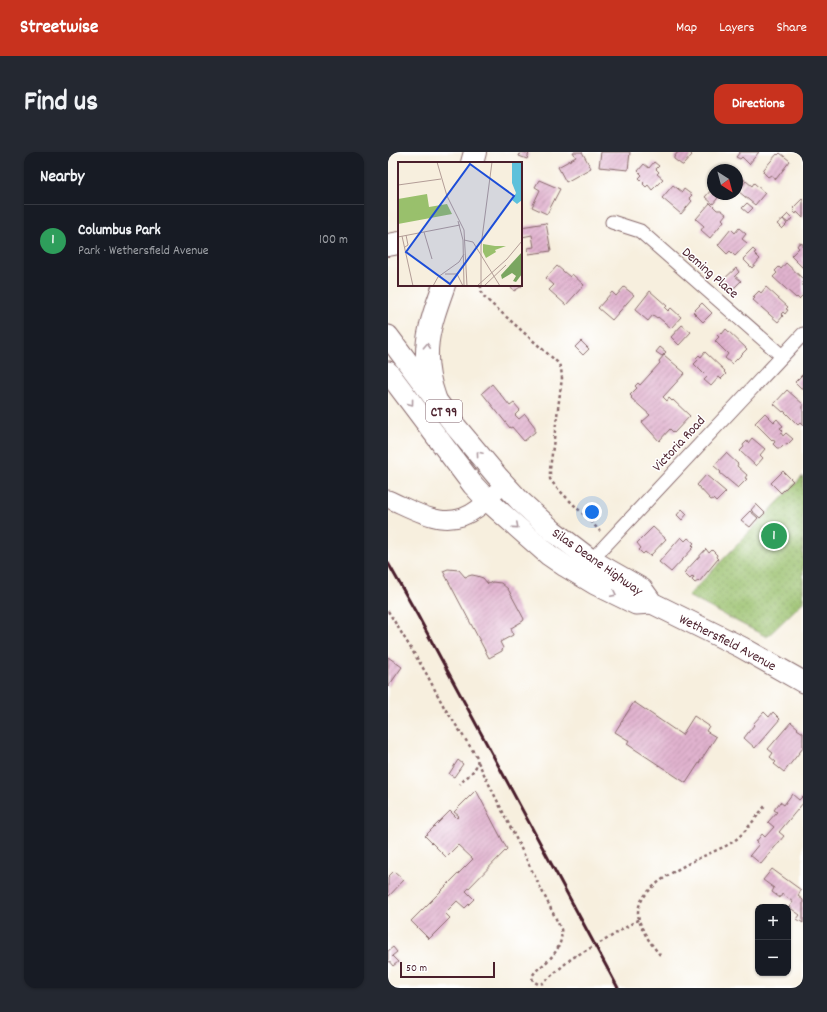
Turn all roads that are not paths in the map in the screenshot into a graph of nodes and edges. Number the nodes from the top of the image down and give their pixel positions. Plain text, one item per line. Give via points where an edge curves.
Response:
1 (475, 152) edge
2 (489, 152) edge
3 (472, 162) edge
4 (486, 162) edge
5 (612, 222) dead end
6 (398, 243) edge
7 (388, 245) edge
8 (444, 286) edge
9 (803, 334) edge
10 (388, 336) edge
11 (782, 356) junction
12 (388, 372) edge
13 (434, 398) junction
14 (448, 415) junction
15 (430, 428) junction
16 (504, 484) junction
17 (388, 500) edge
18 (487, 500) junction
19 (585, 568) junction
20 (652, 603) joint
21 (803, 682) edge

1 - 3 highway
2 - 4 highway
5 - 11 street, Deming Place via 640,231
6 - 7 highway
13 -> 8 highway via 427,365 427,342
9 - 11 street, Victoria Road
10 - 13 main road, Silas Deane Highway / CT 99
11 - 19 street, Victoria Road
12 -> 15 main road, Silas Deane Highway / CT 99
13 - 14 main road, Silas Deane Highway / CT 99
14 - 15 main road
16 -> 14 main road, Silas Deane Highway / CT 99
15 - 18 main road, Silas Deane Highway / CT 99
16 - 18 street
16 - 19 main road, Silas Deane Highway via 535,516 570,545
17 - 18 street via 428,516 447,520 466,516
18 -> 19 main road, Silas Deane Highway via 549,554
19 - 20 main road, Silas Deane Highway via 642,589
20 - 21 main road, Wethersfield Avenue via 741,647

